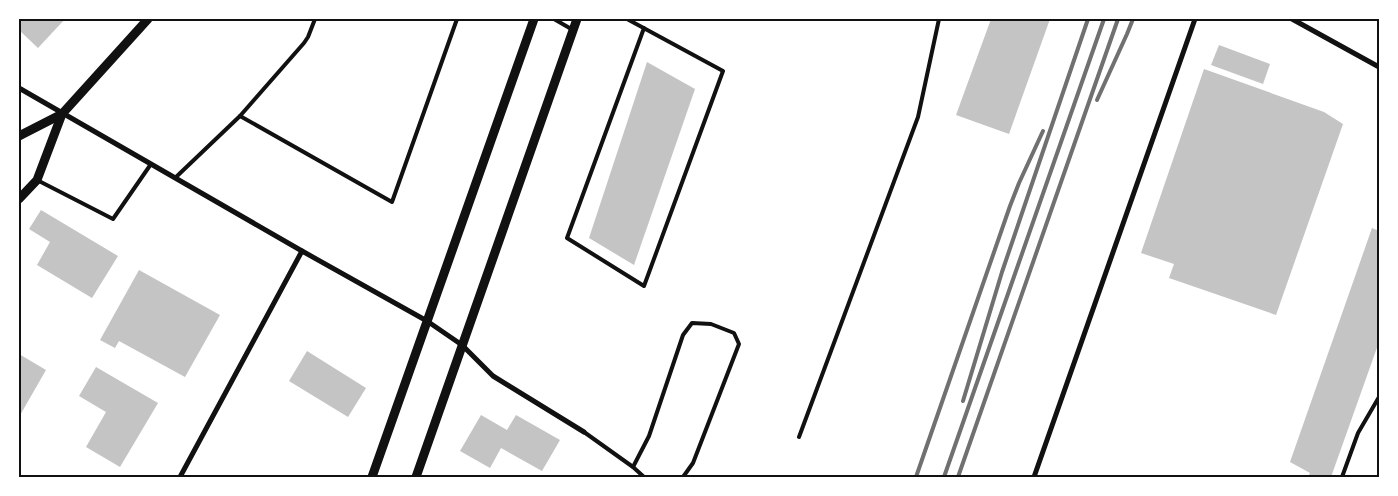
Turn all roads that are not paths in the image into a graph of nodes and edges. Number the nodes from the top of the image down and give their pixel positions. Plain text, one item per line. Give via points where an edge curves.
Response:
1 (148, 19) edge
2 (316, 19) edge
3 (457, 19) edge
4 (534, 19) edge
5 (554, 19) edge
6 (576, 19) edge
7 (626, 19) edge
8 (939, 19) edge
9 (1195, 19) edge
10 (1292, 19) edge
11 (644, 28) junction
12 (573, 30) junction
13 (1379, 67) edge
14 (19, 88) edge
15 (62, 114) junction
16 (240, 116) junction
17 (19, 136) edge
18 (151, 164) junction
19 (175, 178) junction
20 (37, 180) junction
21 (19, 199) edge
22 (302, 251) junction
23 (427, 321) junction
24 (462, 345) junction
25 (1379, 397) edge
26 (584, 432) joint
27 (799, 437) dead end
28 (633, 467) junction
29 (180, 477) edge
30 (372, 477) edge
31 (416, 477) edge
32 (644, 477) edge
33 (683, 477) edge
34 (1034, 477) edge
35 (1342, 477) edge

1 - 15 street
2 - 16 lane via 304,43
3 - 16 lane via 392,202
4 - 23 street
5 - 12 lane
6 - 12 street
7 - 11 lane
8 - 27 lane via 918,117
9 - 34 street
10 - 13 street
11 - 11 lane via 722,70 644,286 567,238
12 - 24 street
14 - 15 street
15 - 17 street
15 - 18 street
15 - 20 street
16 - 19 lane
18 - 19 street
18 - 20 lane via 113,219
19 - 22 street
20 - 21 street
22 - 23 street
22 - 29 street
23 - 24 street
23 - 30 street
24 - 26 street via 493,376
24 - 31 street
25 - 35 lane via 1358,433
26 - 28 lane
28 - 32 lane
28 - 33 lane via 649,436 684,335 692,322 711,324 734,333 739,344 693,463

